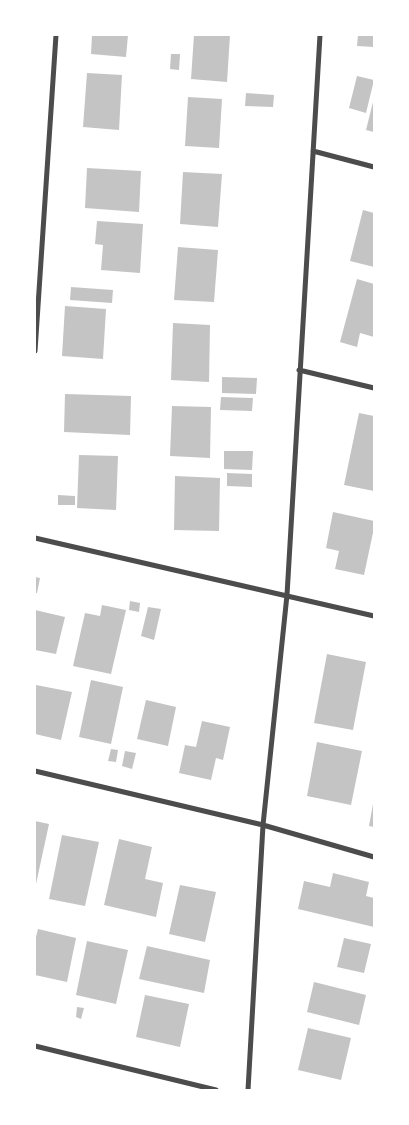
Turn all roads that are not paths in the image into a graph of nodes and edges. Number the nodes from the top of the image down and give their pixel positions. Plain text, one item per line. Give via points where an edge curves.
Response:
1 (56, 35) edge
2 (320, 35) edge
3 (313, 151) junction
4 (374, 167) edge
5 (35, 351) edge
6 (299, 370) junction
7 (374, 388) edge
8 (35, 538) edge
9 (287, 595) junction
10 (374, 616) edge
11 (35, 771) edge
12 (262, 825) junction
13 (374, 857) edge
14 (35, 1046) edge
15 (216, 1090) edge
16 (248, 1090) edge

1 - 5 street
2 - 3 street
3 - 4 street
3 - 6 street
6 - 7 street
6 - 9 street
8 - 9 street
9 - 10 street
9 - 12 street
11 - 12 street
12 - 13 street
12 - 16 street
14 - 15 street

